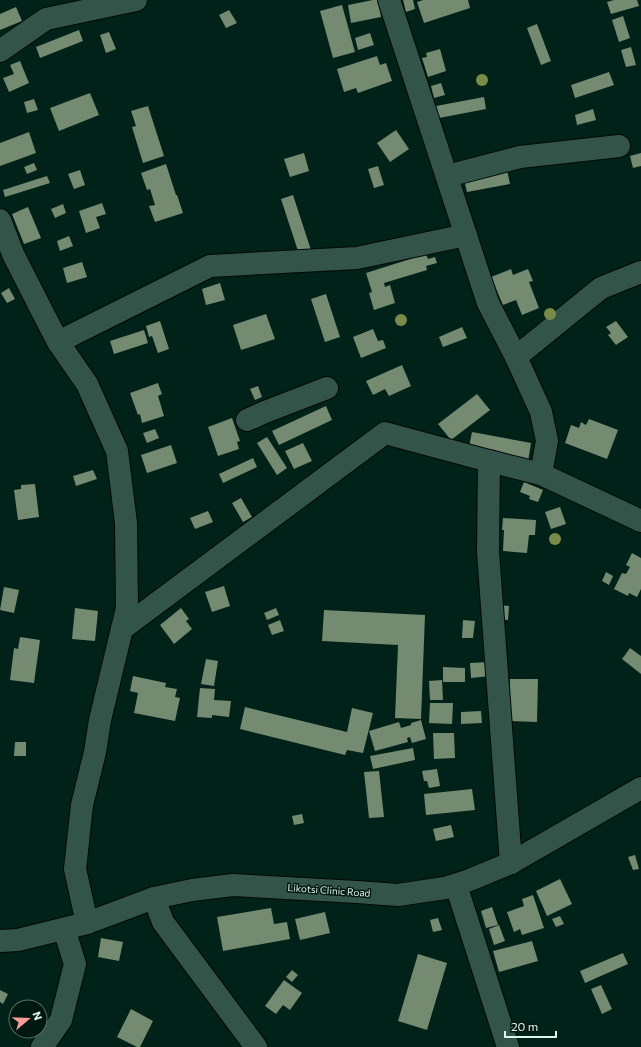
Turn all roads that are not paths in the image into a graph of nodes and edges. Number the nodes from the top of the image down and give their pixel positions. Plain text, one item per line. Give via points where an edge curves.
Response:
1 (136, 0) edge
2 (389, 0) edge
3 (0, 51) edge
4 (619, 146) dead end
5 (447, 176) junction
6 (0, 220) edge
7 (466, 235) junction
8 (641, 272) edge
9 (58, 342) junction
10 (516, 357) junction
11 (327, 388) dead end
12 (247, 420) dead end
13 (489, 462) junction
14 (541, 474) junction
15 (641, 521) edge
16 (122, 629) junction
17 (641, 788) edge
18 (511, 863) junction
19 (456, 885) junction
20 (154, 898) junction
21 (86, 922) junction
22 (64, 929) junction
23 (0, 941) edge
24 (42, 1047) edge
25 (256, 1047) edge
26 (508, 1047) edge

1 - 3 street via 46,19
2 - 5 street
4 - 5 street via 520,157
5 - 7 street
6 - 9 street via 13,254
7 - 9 street via 357,258 210,266
7 - 10 street via 488,303
8 - 10 street via 601,288
9 - 16 street via 87,384 117,451 126,523 127,608
10 - 14 street via 541,412 547,441
11 - 12 street
13 - 14 street
13 - 16 street via 385,433
13 - 18 street via 488,552
14 - 15 street
16 - 21 street via 82,805 75,869
17 - 18 street, Likotsi Clinic Road
18 - 19 street, Likotsi Clinic Road
19 - 20 street, Likotsi Clinic Road via 398,895 233,885
19 - 26 street
20 - 21 street, Likotsi Clinic Road
20 - 25 street via 163,922
21 - 22 street, Likotsi Clinic Road
22 - 23 street, Likotsi Clinic Road via 18,940
22 - 24 street via 75,964 60,1020

